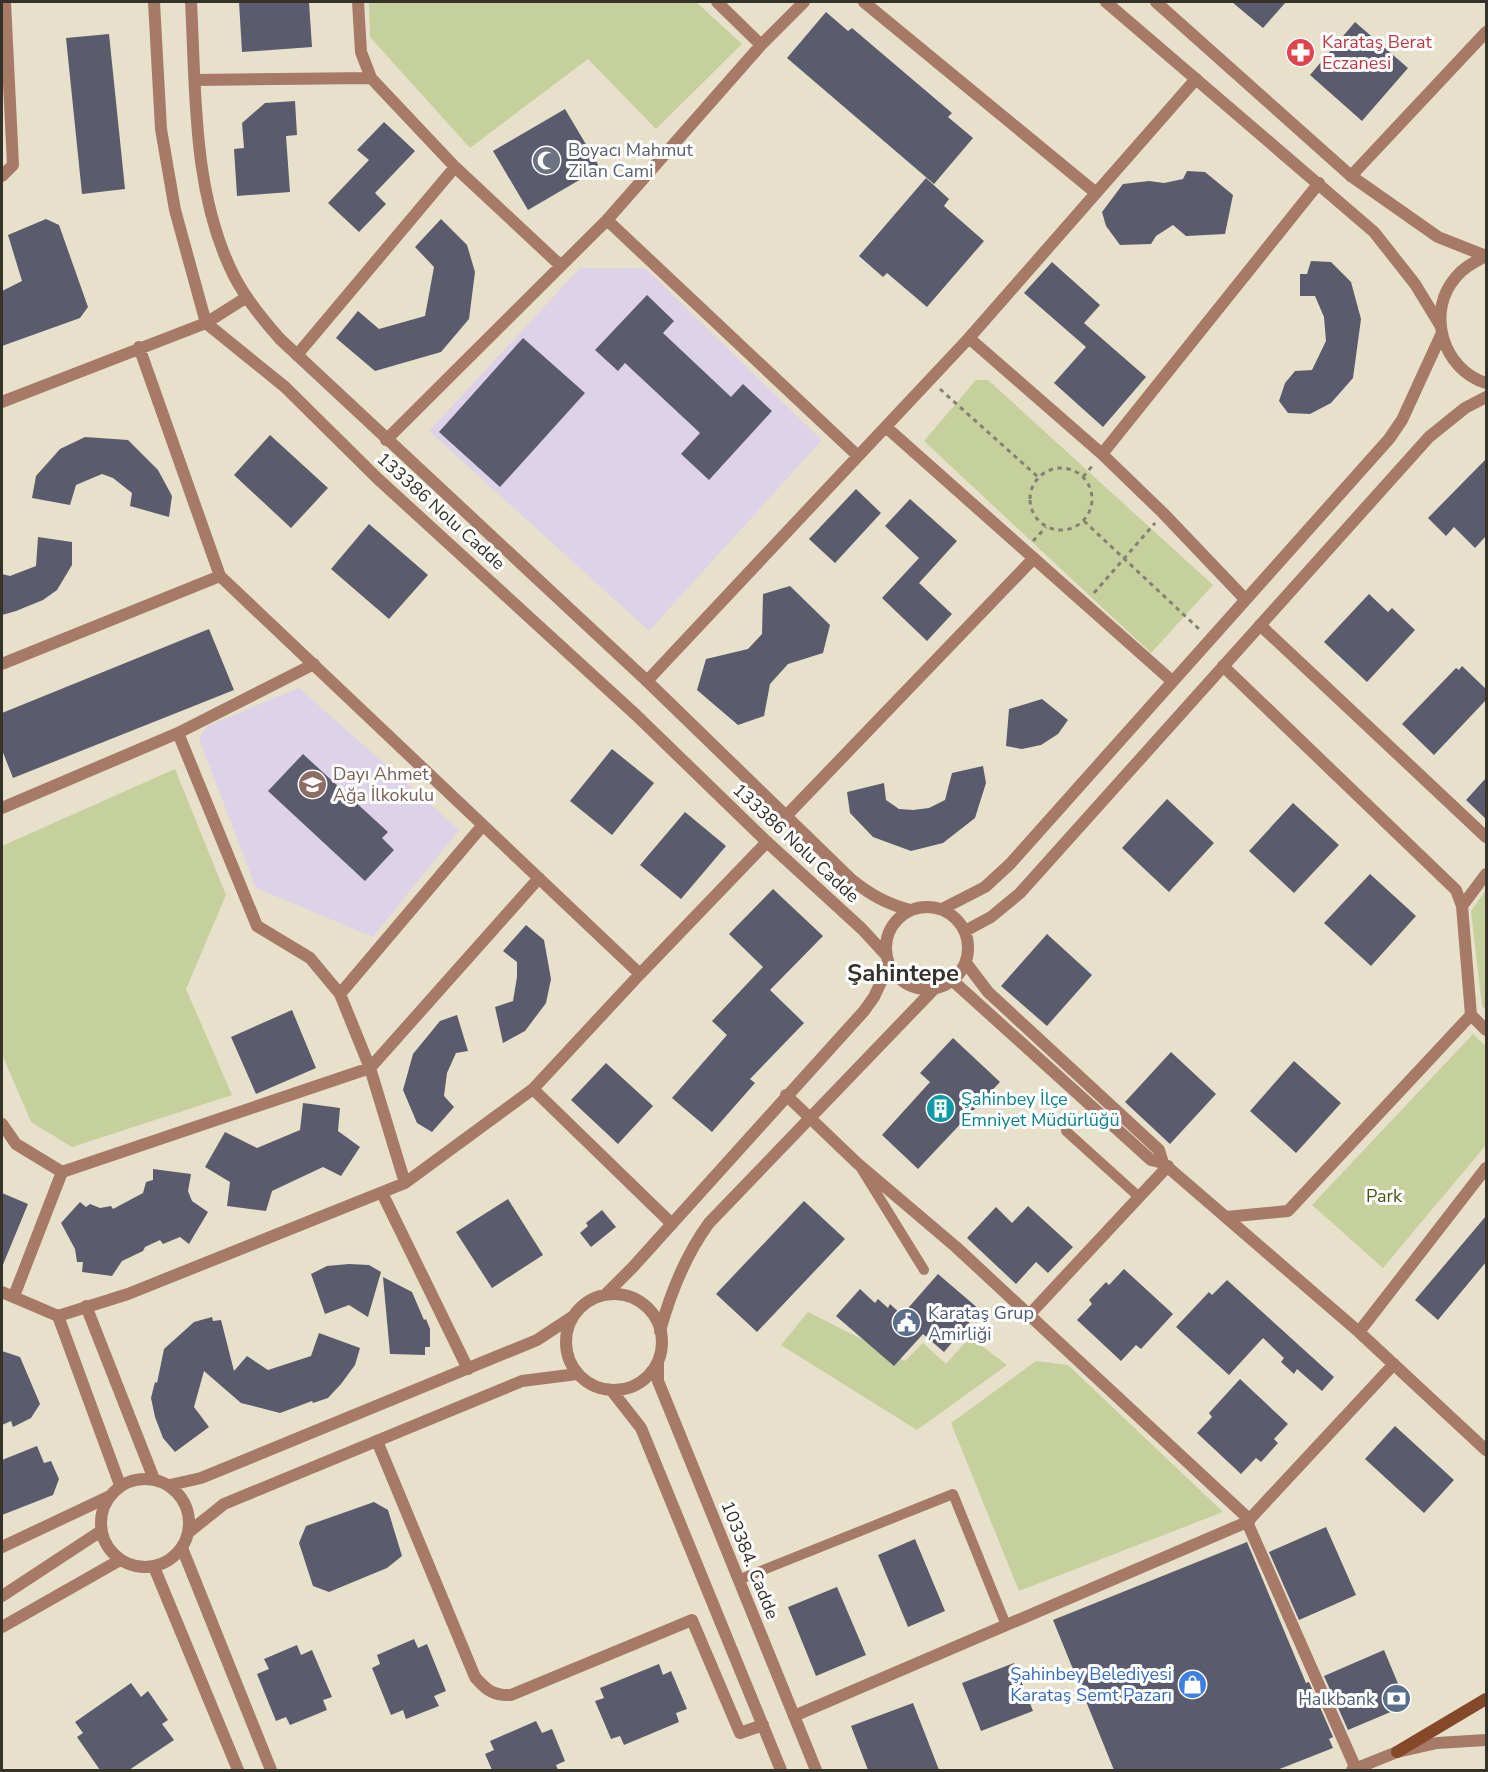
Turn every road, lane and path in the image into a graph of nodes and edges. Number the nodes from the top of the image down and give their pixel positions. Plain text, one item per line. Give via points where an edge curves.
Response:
1 (5, 2) edge
2 (154, 2) edge
3 (191, 2) edge
4 (358, 2) edge
5 (717, 2) edge
6 (804, 2) edge
7 (864, 2) edge
8 (1106, 2) edge
9 (1156, 2) edge
10 (1486, 32) edge
11 (760, 45) junction
12 (371, 78) junction
13 (1196, 79) junction
14 (5, 80) edge
15 (195, 80) junction
16 (455, 167) junction
17 (2, 176) edge
18 (1351, 176) junction
19 (1319, 183) junction
20 (1095, 193) junction
21 (607, 220) junction
22 (1486, 256) edge
23 (561, 266) junction
24 (247, 297) junction
25 (206, 323) junction
26 (1441, 330) junction
27 (969, 338) junction
28 (139, 347) junction
29 (297, 355) junction
30 (931, 380) junction
31 (1486, 383) edge
32 (1486, 397) edge
33 (2, 402) edge
34 (886, 427) junction
35 (386, 440) junction
36 (1102, 454) junction
37 (858, 456) junction
38 (1039, 478) junction
39 (1163, 513) junction
40 (1083, 520) junction
41 (1034, 558) junction
42 (1125, 559) junction
43 (220, 576) junction
44 (1245, 599) junction
45 (1085, 603) junction
46 (1260, 625) junction
47 (1209, 639) junction
48 (2, 664) edge
49 (314, 664) junction
50 (1223, 666) junction
51 (647, 681) junction
52 (1172, 681) junction
53 (178, 733) junction
54 (2, 808) edge
55 (787, 815) junction
56 (483, 825) junction
57 (1486, 837) edge
58 (767, 842) junction
59 (1486, 874) edge
60 (539, 878) junction
61 (1462, 906) junction
62 (942, 909) junction
63 (910, 910) junction
64 (965, 931) junction
65 (888, 960) junction
66 (966, 963) junction
67 (640, 974) junction
68 (953, 981) junction
69 (934, 989) junction
70 (340, 994) junction
71 (1471, 1015) junction
72 (1486, 1030) edge
73 (370, 1068) junction
74 (533, 1089) junction
75 (786, 1095) junction
76 (810, 1118) junction
77 (2, 1124) edge
78 (1066, 1131) dead end
79 (857, 1163) junction
80 (1165, 1164) junction
81 (1486, 1168) edge
82 (62, 1172) junction
83 (405, 1183) junction
84 (382, 1193) junction
85 (1139, 1197) junction
86 (1226, 1216) junction
87 (672, 1224) junction
88 (924, 1270) dead end
89 (8, 1294) edge
90 (604, 1295) junction
91 (86, 1306) junction
92 (1029, 1315) junction
93 (58, 1316) junction
94 (572, 1317) junction
95 (660, 1331) junction
96 (1359, 1332) junction
97 (658, 1361) junction
98 (1394, 1364) junction
99 (468, 1368) junction
100 (577, 1374) junction
101 (612, 1391) junction
102 (377, 1441) junction
103 (1486, 1450) edge
104 (154, 1479) junction
105 (120, 1485) junction
106 (170, 1485) junction
107 (108, 1497) junction
108 (1248, 1521) junction
109 (101, 1531) junction
110 (189, 1532) junction
111 (2, 1547) edge
112 (182, 1548) junction
113 (120, 1560) junction
114 (153, 1567) junction
115 (738, 1580) junction
116 (2, 1596) edge
117 (1006, 1625) junction
118 (2, 1627) edge
119 (1486, 1699) edge
120 (794, 1716) junction
121 (763, 1725) junction
122 (1486, 1740) edge
123 (1397, 1752) junction
124 (238, 1770) edge
125 (270, 1770) edge
126 (782, 1770) edge
127 (816, 1770) edge
128 (1354, 1770) edge

1 - 14 street
2 - 25 street via 161,129 175,210
3 - 15 street, 133386 Nolu Cadde
4 - 12 street via 361,52
5 - 11 street
6 - 11 street
7 - 20 street
8 - 13 street
9 - 18 street
10 - 18 street
11 - 21 street
12 - 15 street
12 - 16 street
13 - 19 street
13 - 20 street
14 - 17 street via 13,165
15 - 24 street, 133386 Nolu Cadde via 198,144 209,203 234,276
16 - 23 street
16 - 29 street
18 - 22 street via 1438,237
19 - 26 street via 1374,232 1415,284
19 - 36 street
20 - 27 street
21 - 23 street
21 - 37 street
22 - 26 street via 1455,277 1445,294
23 - 35 street
24 - 25 street
24 - 29 street, 133386 Nolu Cadde
25 - 28 street
25 - 58 street, 133386 Nolu Cadde via 285,387 377,478 636,715
26 - 31 street via 1449,354 1464,371
26 - 44 street via 1402,420 1389,440
27 - 30 street
27 - 36 street
28 - 33 street
28 - 43 street
29 - 35 street, 133386 Nolu Cadde
30 - 34 street
30 - 38 path
32 - 46 street via 1429,436
34 - 37 street
34 - 41 street
35 - 51 street, 133386 Nolu Cadde
36 - 39 street
37 - 51 street
38 - 40 path via 1030,500 1034,515 1046,527 1062,531
38 - 40 path via 1061,467 1077,471 1088,483 1093,498
39 - 42 path
39 - 44 street
40 - 42 path
41 - 45 street
41 - 55 street
42 - 45 path
42 - 47 path
43 - 48 street
43 - 49 street
44 - 47 street
45 - 52 street
46 - 50 street
46 - 57 street
47 - 52 street
49 - 53 street
49 - 56 street
50 - 61 street via 1456,890
50 - 64 street via 1020,893 991,917
51 - 55 street, 133386 Nolu Cadde
52 - 62 street via 998,876
53 - 54 street
53 - 70 street via 256,926 310,958
55 - 63 street, 133386 Nolu Cadde via 871,895
56 - 60 street
56 - 70 street
58 - 65 street, 133386 Nolu Cadde via 862,929
58 - 67 street
59 - 61 street
60 - 67 street
60 - 73 street
61 - 71 street
62 - 63 street
62 - 64 street
63 - 65 street via 893,924 886,944
64 - 66 street
65 - 69 street via 903,982 923,990
65 - 75 street via 874,997 864,1011
66 - 68 street
66 - 80 street via 988,992 1159,1150
67 - 74 street
68 - 69 street
68 - 80 street via 1151,1160
69 - 76 street
70 - 73 street
71 - 72 street
71 - 86 street via 1288,1211
73 - 82 street
73 - 83 street
74 - 83 street
74 - 87 street
75 - 76 street
75 - 87 street
76 - 79 street
76 - 95 street via 696,1240 675,1281
77 - 82 street via 16,1144
78 - 85 lane
79 - 88 lane
79 - 92 street
80 - 85 street
80 - 86 street
81 - 96 street
82 - 89 street
83 - 84 street
84 - 91 street via 129,1294
84 - 99 street
85 - 92 street
86 - 96 street
87 - 90 street
89 - 93 street
90 - 94 street via 586,1303
90 - 95 street via 622,1295 639,1302 652,1314
91 - 93 street
91 - 104 street
92 - 108 street
93 - 105 street
94 - 99 street via 537,1340
94 - 100 street via 566,1346
95 - 97 street
96 - 98 street
97 - 101 street via 647,1377 631,1387
97 - 115 street, 103384. Cadde via 658,1381
98 - 103 street
98 - 108 street
99 - 106 street via 201,1478
100 - 101 street via 592,1386
100 - 102 street via 522,1381
101 - 121 street via 641,1428
102 - 110 street via 224,1504
102 - 121 street via 475,1677 488,1692 512,1695 692,1620 740,1733
104 - 105 street via 136,1478
104 - 106 street
105 - 107 street
106 - 110 street via 183,1498 189,1514
107 - 109 street via 101,1513
107 - 111 street
108 - 117 street
108 - 128 street
109 - 113 street via 107,1547
109 - 116 street
110 - 112 street
112 - 114 street via 170,1560
112 - 125 street
113 - 114 street via 136,1567
113 - 118 street
114 - 124 street
115 - 117 lane via 952,1494
115 - 120 street, 103384. Cadde
117 - 120 street
119 - 123 main road
120 - 127 street, 103384. Cadde
121 - 126 street
122 - 123 street via 1437,1743
123 - 128 street

